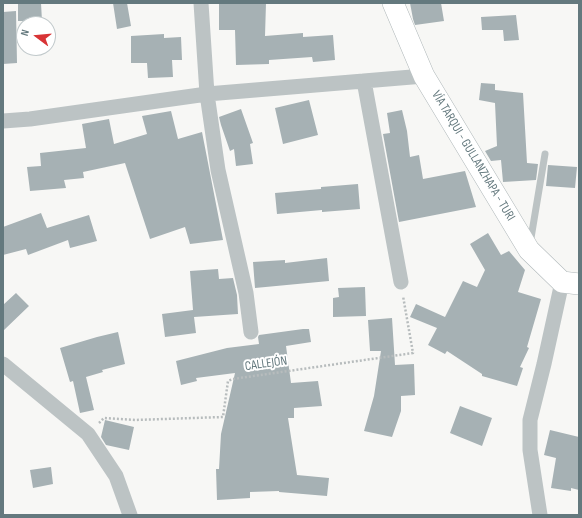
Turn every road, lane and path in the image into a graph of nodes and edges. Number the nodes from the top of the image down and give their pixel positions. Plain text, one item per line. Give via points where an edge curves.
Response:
1 (201, 3) edge
2 (393, 3) edge
3 (424, 76) junction
4 (364, 81) junction
5 (207, 94) junction
6 (3, 121) edge
7 (545, 154) dead end
8 (529, 250) junction
9 (401, 282) joint
10 (570, 283) edge
11 (251, 332) dead end
12 (3, 364) edge
13 (88, 434) junction
14 (130, 515) edge
15 (540, 515) edge

1 - 5 street
2 - 3 main road, VÍA TARQUI - GULLANZHAPA - TURI
3 - 4 street
3 - 8 main road, VÍA TARQUI - GULLANZHAPA - TURI
4 - 5 street
4 - 9 street
5 - 6 street
5 - 11 street via 218,170 246,293
7 - 8 lane
8 - 10 main road, VÍA TARQUI - GULLANZHAPA - TURI
9 - 13 path, CALLEJÓN via 413,353 233,379 228,381 224,418 104,418
10 - 15 street via 544,364 530,420 530,450
12 - 13 street
13 - 14 street via 116,476

